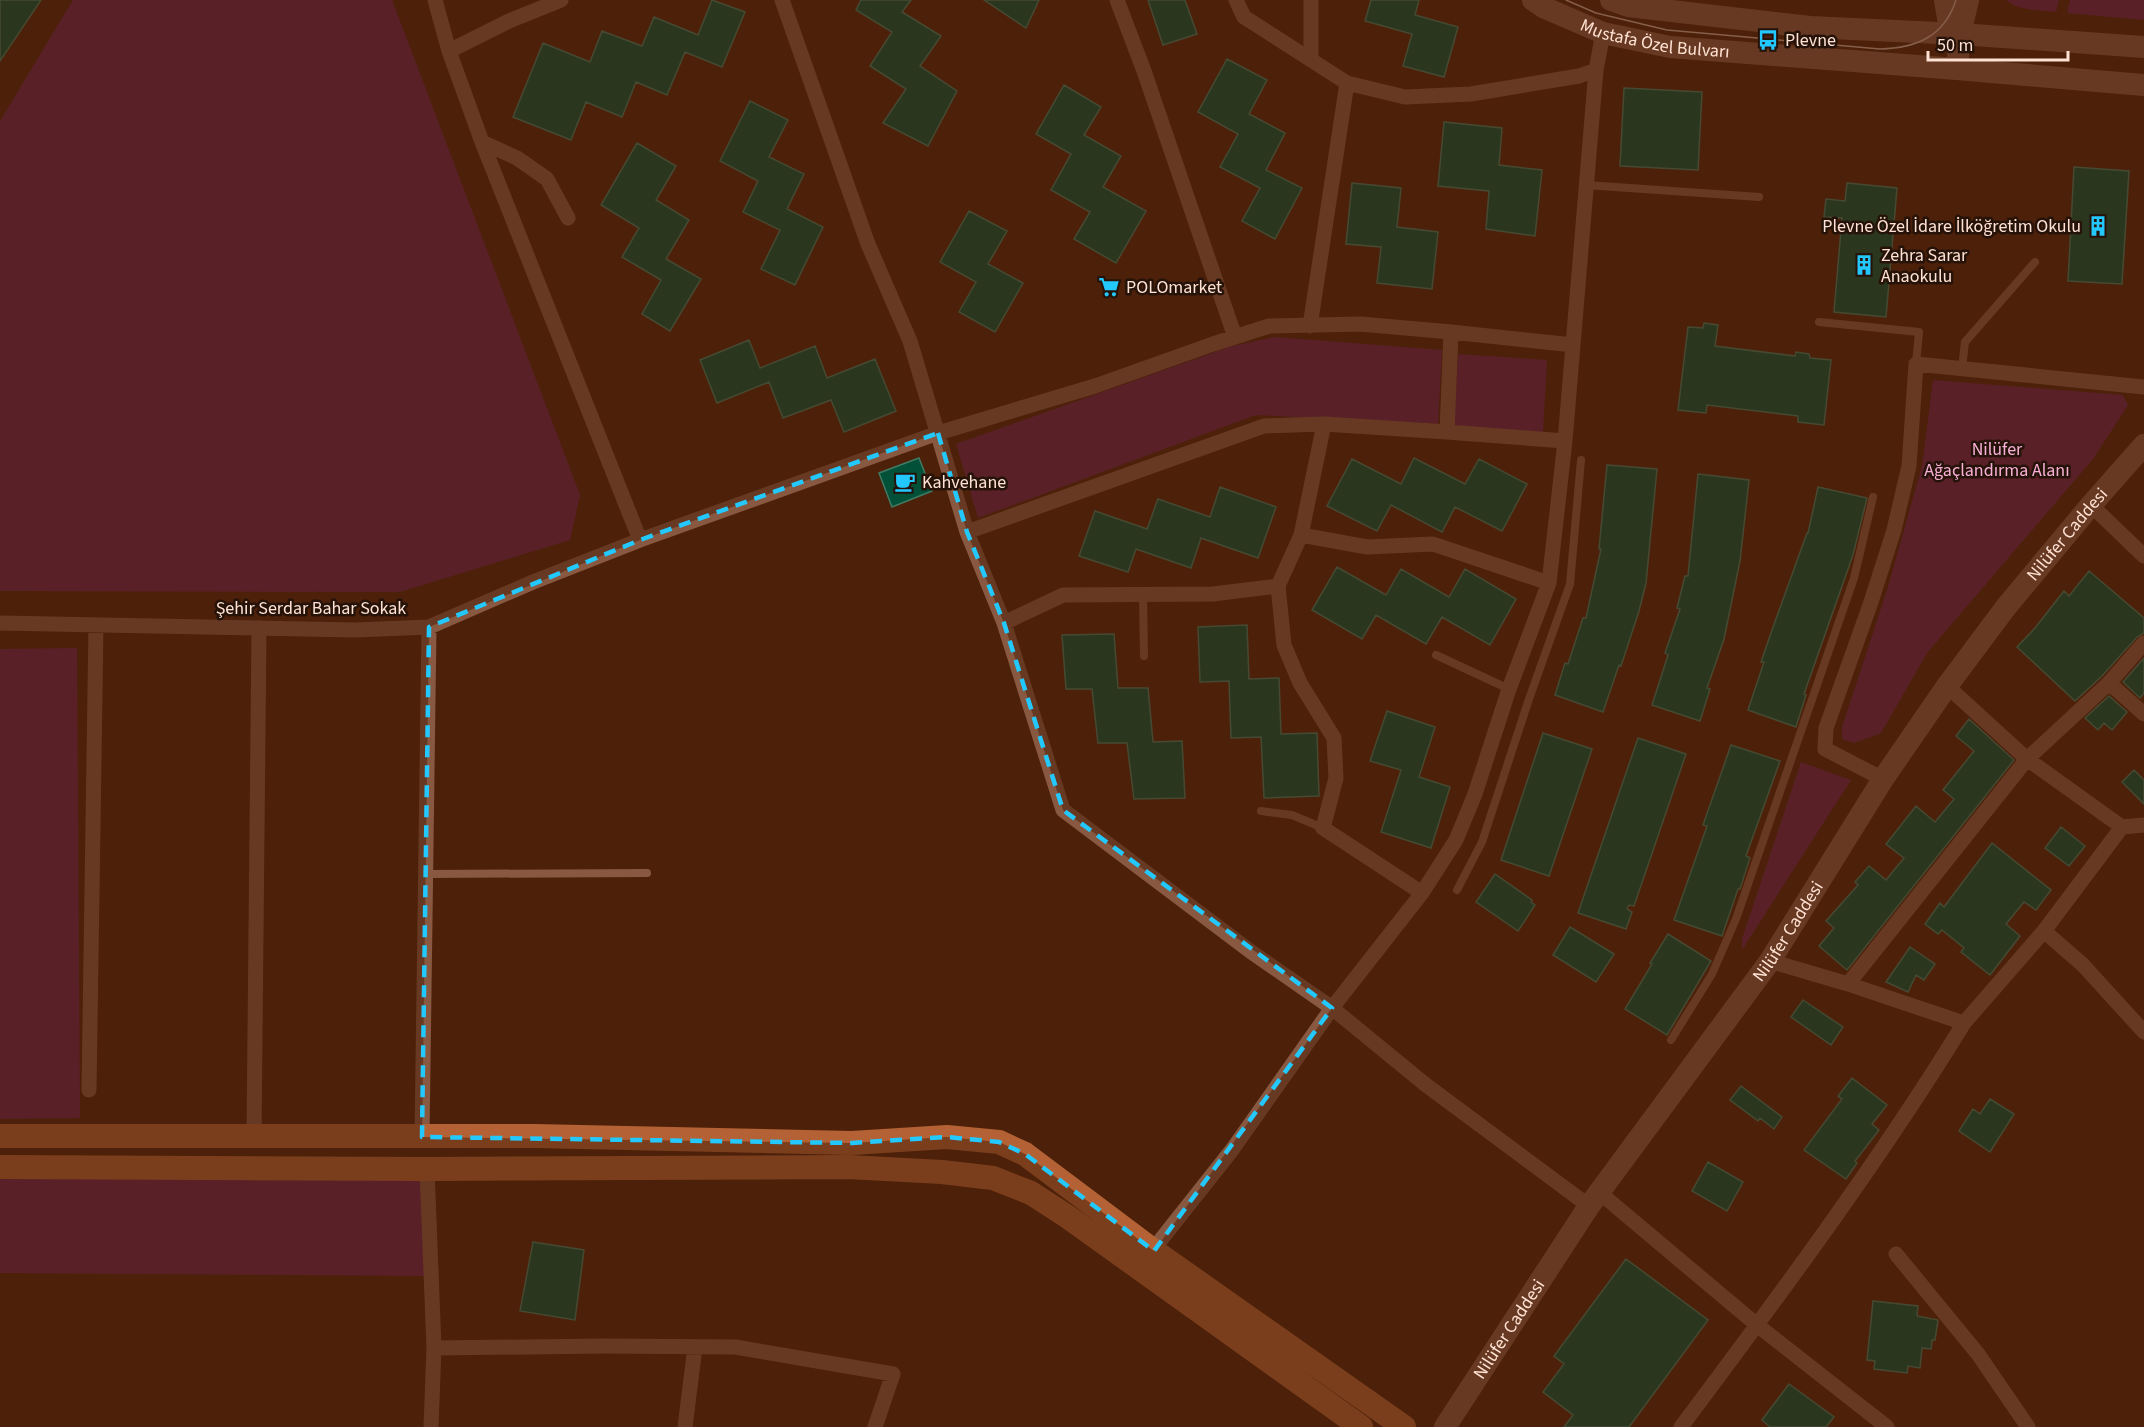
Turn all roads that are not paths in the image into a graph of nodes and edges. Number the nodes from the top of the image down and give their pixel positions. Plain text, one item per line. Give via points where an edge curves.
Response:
1 (435, 0) edge
2 (561, 0) edge
3 (782, 0) edge
4 (1117, 0) edge
5 (1236, 0) edge
6 (1311, 0) edge
7 (1533, 0) edge
8 (1611, 0) edge
9 (1945, 0) edge
10 (1968, 0) edge
11 (1603, 33) junction
12 (1960, 34) junction
13 (2144, 47) edge
14 (449, 51) junction
15 (1311, 60) junction
16 (1957, 69) junction
17 (1596, 70) junction
18 (1347, 83) junction
19 (2144, 85) edge
20 (482, 142) junction
21 (1586, 185) junction
22 (1759, 197) dead end
23 (567, 218) dead end
24 (2035, 262) dead end
25 (1820, 322) dead end
26 (1310, 326) junction
27 (1451, 332) junction
28 (1235, 337) junction
29 (1573, 345) junction
30 (1916, 364) junction
31 (1962, 368) junction
32 (2144, 387) edge
33 (1324, 424) junction
34 (1447, 432) junction
35 (938, 433) junction
36 (1565, 441) junction
37 (2144, 445) edge
38 (1581, 460) dead end
39 (1873, 497) dead end
40 (2091, 505) junction
41 (967, 532) junction
42 (1301, 535) junction
43 (640, 540) junction
44 (2144, 556) edge
45 (1549, 583) junction
46 (1278, 586) junction
47 (1143, 594) junction
48 (0, 623) edge
49 (1004, 623) junction
50 (96, 625) junction
51 (429, 627) junction
52 (259, 628) junction
53 (2144, 643) edge
54 (1436, 655) dead end
55 (1144, 656) dead end
56 (2109, 683) junction
57 (1947, 686) junction
58 (1509, 689) junction
59 (2144, 714) edge
60 (2027, 759) junction
61 (1883, 779) junction
62 (1261, 811) dead end
63 (2144, 825) edge
64 (2122, 827) junction
65 (1323, 828) junction
66 (646, 873) dead end
67 (425, 874) junction
68 (1457, 890) dead end
69 (1422, 893) junction
70 (2044, 931) junction
71 (1770, 961) junction
72 (1848, 984) junction
73 (1332, 1008) junction
74 (1964, 1023) junction
75 (2144, 1032) edge
76 (1671, 1040) dead end
77 (89, 1090) dead end
78 (0, 1136) edge
79 (254, 1136) junction
80 (422, 1137) junction
81 (0, 1167) edge
82 (427, 1169) junction
83 (1594, 1200) junction
84 (1896, 1254) dead end
85 (1146, 1259) junction
86 (1757, 1325) junction
87 (696, 1347) junction
88 (434, 1348) junction
89 (431, 1427) edge
90 (685, 1427) edge
91 (874, 1427) edge
92 (1362, 1427) edge
93 (1404, 1427) edge
94 (1445, 1427) edge
95 (1681, 1427) edge
96 (1887, 1427) edge
97 (2028, 1427) edge

1 - 14 street
2 - 14 street
3 - 35 street via 868,244 910,341
4 - 28 street
5 - 15 street via 1244,17
6 - 15 street
7 - 11 main road, Mustafa Özel Bulvarı
8 - 12 main road, Mustafa Özel Bulvarı via 1628,6 1810,27
9 - 12 main road via 1948,18
10 - 12 main road
11 - 16 main road, Mustafa Özel Bulvarı via 1670,47
11 - 17 street
12 - 13 main road, Mustafa Özel Bulvarı
12 - 16 main road
14 - 20 street
15 - 18 street
16 - 19 main road, Mustafa Özel Bulvarı
17 - 18 street via 1472,94 1405,97
17 - 21 street
18 - 26 street
20 - 23 street via 517,158 547,179
20 - 43 street
21 - 22 lane
21 - 29 street
24 - 31 lane via 1965,342
25 - 30 lane via 1919,332
26 - 27 street, Şehir Serdar Bahar Sokak via 1360,324
26 - 28 street, Şehir Serdar Bahar Sokak via 1269,326
27 - 29 street, Şehir Serdar Bahar Sokak
27 - 34 street
28 - 35 street, Şehir Serdar Bahar Sokak via 1095,386
29 - 36 street
30 - 31 street
30 - 61 street via 1909,466 1894,530 1826,728 1826,749
31 - 32 street
33 - 34 street
33 - 41 street via 1264,426
33 - 42 street
34 - 36 street
35 - 41 street
35 - 43 street, Şehir Serdar Bahar Sokak
36 - 45 street
37 - 40 main road, Nilüfer Caddesi
38 - 68 lane via 1570,584 1482,842
39 - 76 lane via 1854,578 1736,919 1712,974
40 - 44 street
40 - 57 main road, Nilüfer Caddesi via 2006,607
41 - 49 street
42 - 45 street via 1367,547 1433,544
42 - 46 street
43 - 51 street, Şehir Serdar Bahar Sokak
45 - 58 street
46 - 47 street via 1214,594
46 - 65 street via 1284,645 1300,683 1334,738 1336,778
47 - 49 street via 1063,595
47 - 55 lane
48 - 50 street, Şehir Serdar Bahar Sokak
49 - 73 street via 1063,810
50 - 52 street, Şehir Serdar Bahar Sokak
50 - 77 street
51 - 52 street, Şehir Serdar Bahar Sokak
51 - 67 street
52 - 79 street
53 - 56 street
54 - 58 lane
56 - 59 street
56 - 60 street
57 - 60 street
57 - 61 main road, Nilüfer Caddesi
58 - 69 street via 1456,840
60 - 64 street
60 - 72 street
61 - 71 main road, Nilüfer Caddesi
62 - 65 lane via 1292,815
63 - 64 street
64 - 70 street
65 - 69 street
66 - 67 lane
67 - 80 street
69 - 73 street
70 - 74 street
70 - 75 street via 2083,965
71 - 72 street
71 - 83 main road, Nilüfer Caddesi
72 - 74 street
73 - 83 street via 1426,1085
73 - 85 street via 1232,1150
74 - 86 street via 1920,1094
78 - 79 main road
79 - 80 main road
80 - 85 main road via 650,1137 852,1143 946,1137 999,1142 1025,1154
81 - 82 main road
82 - 85 main road via 848,1167 993,1178 1031,1193
82 - 88 street
83 - 86 street
83 - 94 main road, Nilüfer Caddesi
84 - 97 street via 1978,1354
85 - 92 main road
85 - 93 main road
86 - 95 street
86 - 96 street
87 - 88 street
87 - 90 street
87 - 91 street via 735,1347 893,1374
88 - 89 street

